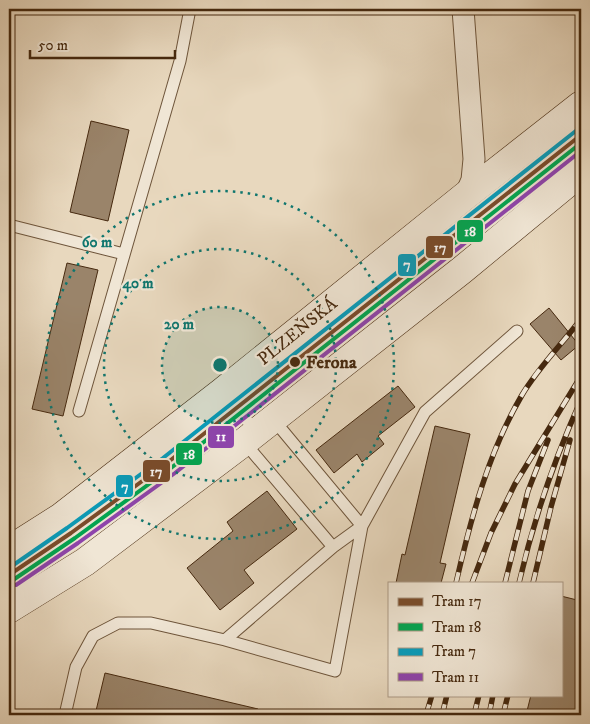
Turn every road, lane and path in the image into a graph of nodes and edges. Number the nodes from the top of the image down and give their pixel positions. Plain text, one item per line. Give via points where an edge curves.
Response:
1 (190, 9) edge
2 (463, 9) edge
3 (581, 105) edge
4 (581, 172) edge
5 (465, 196) junction
6 (9, 226) edge
7 (124, 254) junction
8 (517, 331) dead end
9 (222, 392) junction
10 (79, 411) dead end
11 (258, 431) junction
12 (362, 526) junction
13 (333, 547) junction
14 (9, 550) edge
15 (9, 609) edge
16 (225, 640) junction
17 (65, 715) edge

1 - 7 lane via 180,60
2 - 5 street via 474,159 472,180
3 - 5 main road, PLZEŇSKÁ
4 - 11 main road
5 - 9 main road, PLZEŇSKÁ
6 - 7 lane
7 - 10 lane
8 - 12 lane via 425,412
9 - 11 lane
9 - 14 main road, PLZEŇSKÁ via 61,518
11 - 12 lane
11 - 13 lane
11 - 15 main road via 85,562
12 - 13 lane
12 - 16 lane via 335,671
13 - 16 lane
16 - 17 lane via 150,623 118,623 93,636 76,667

